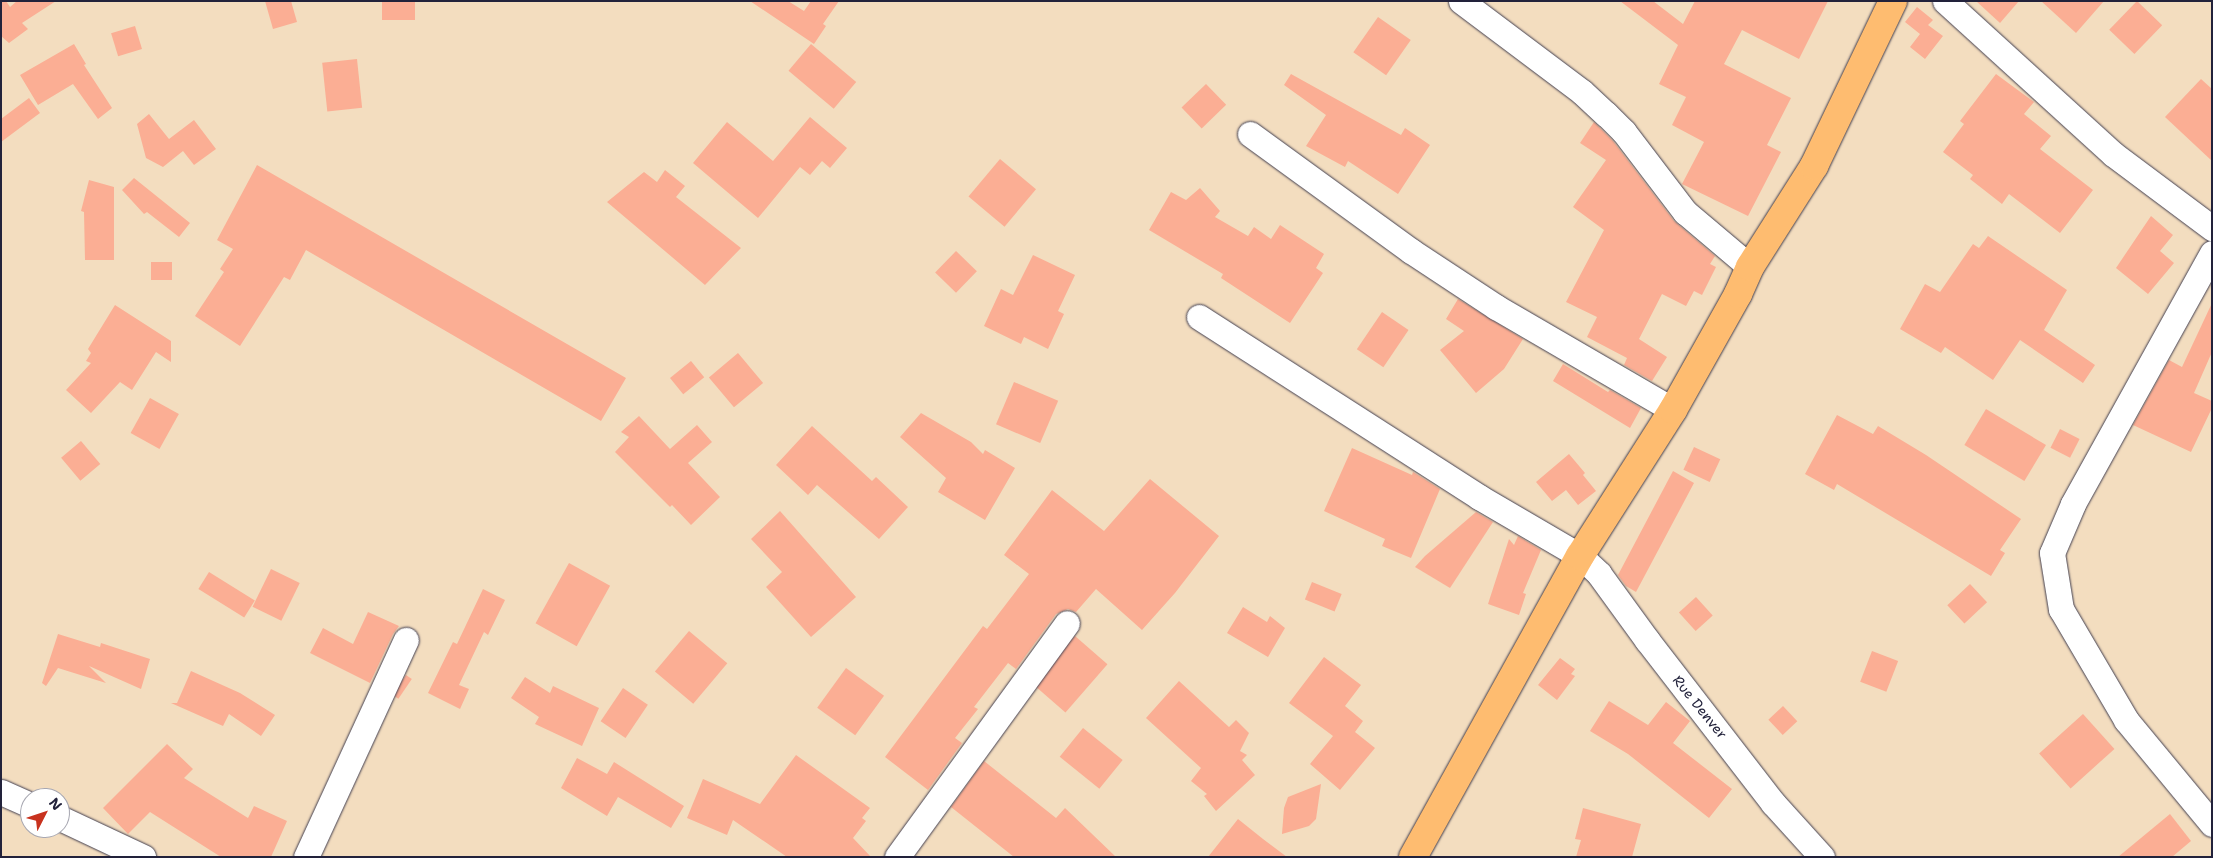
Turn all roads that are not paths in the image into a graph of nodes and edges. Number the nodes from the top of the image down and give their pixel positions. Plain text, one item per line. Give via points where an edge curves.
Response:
1 (1461, 1) edge
2 (1893, 1) edge
3 (1945, 1) edge
4 (1250, 134) dead end
5 (2212, 228) edge
6 (2212, 253) edge
7 (1750, 267) junction
8 (1199, 317) dead end
9 (1674, 410) junction
10 (1580, 556) junction
11 (1067, 623) dead end
12 (406, 640) dead end
13 (1, 792) edge
14 (20, 801) edge
15 (70, 823) edge
16 (2212, 824) edge
17 (143, 857) edge
18 (306, 857) edge
19 (897, 857) edge
20 (1412, 857) edge
21 (1822, 857) edge

1 - 7 street via 1582,92 1606,114 1624,132 1685,212
2 - 7 main road via 1814,166
3 - 5 street via 2113,154
4 - 9 street via 1411,251 1496,308
6 - 16 street via 2073,504 2052,553 2061,609 2126,720
7 - 9 main road
8 - 10 street, Rue Denver via 1479,497
9 - 10 main road
10 - 20 main road
10 - 21 street, Rue Denver via 1599,574 1773,802
11 - 19 street
12 - 18 street
13 - 14 street
15 - 17 street

